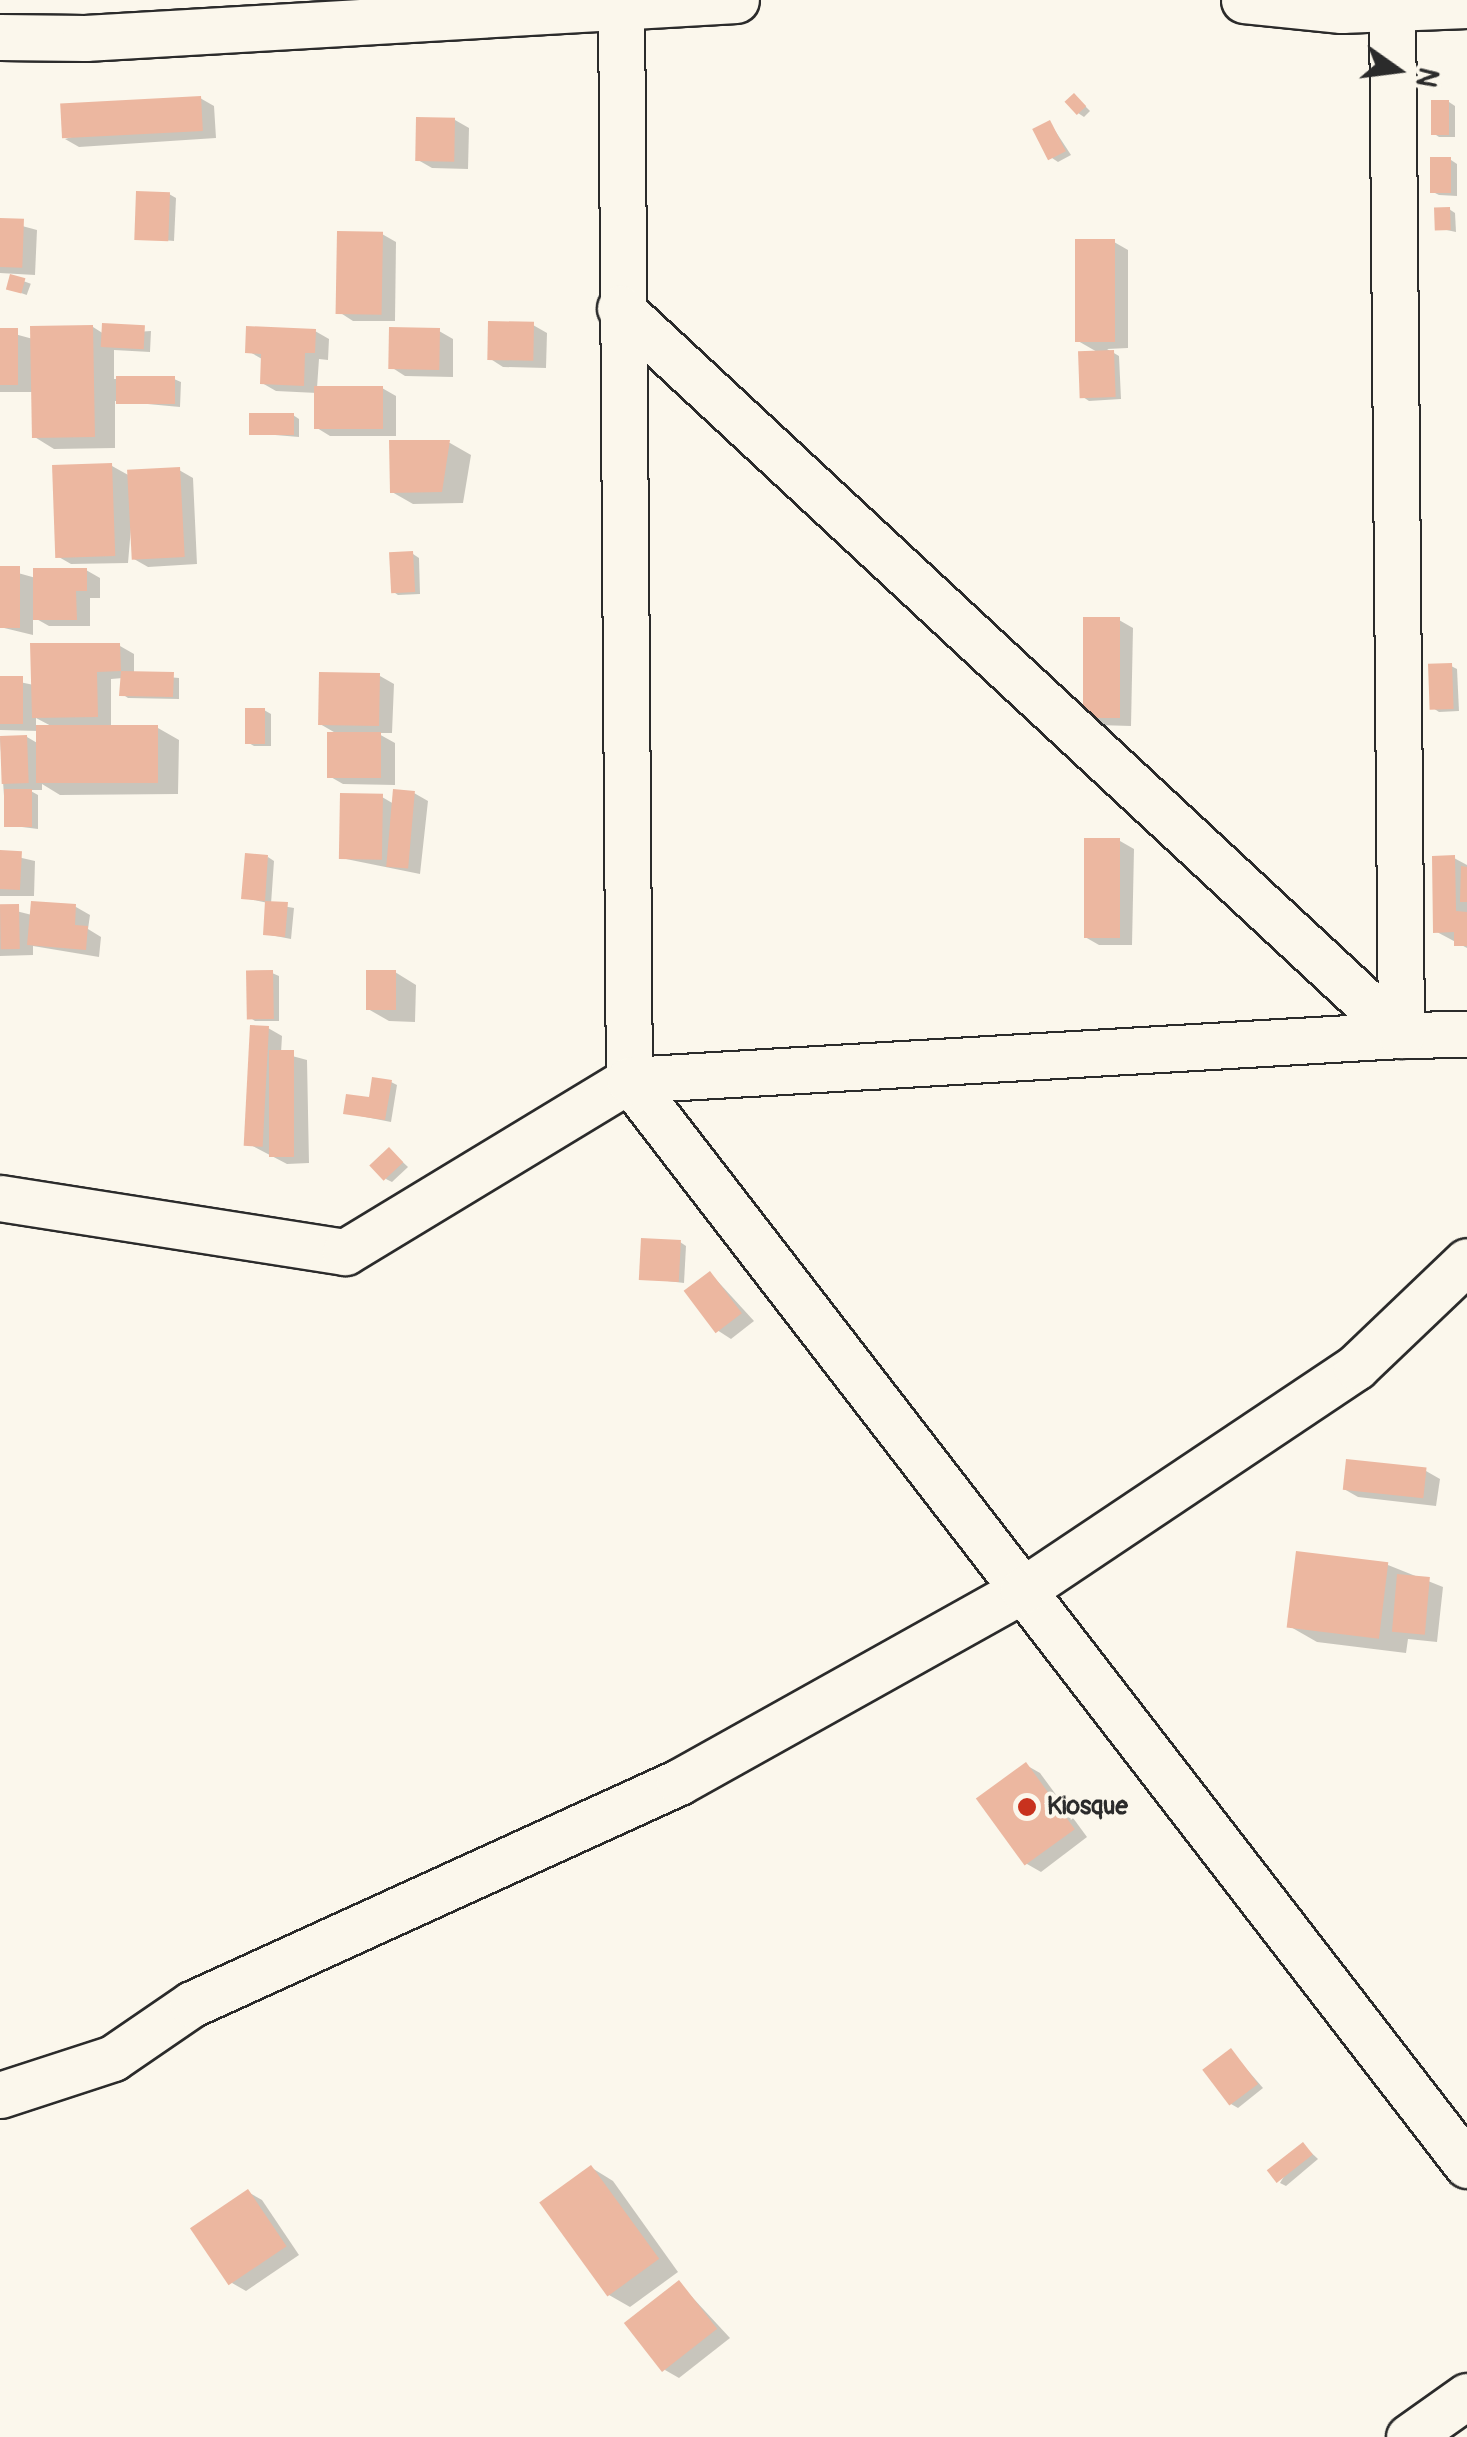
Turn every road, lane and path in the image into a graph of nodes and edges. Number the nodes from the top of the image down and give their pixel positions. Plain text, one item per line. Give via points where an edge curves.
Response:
1 (736, 0) edge
2 (1244, 0) edge
3 (621, 4) edge
4 (1392, 5) edge
5 (1467, 6) edge
6 (213, 14) edge
7 (0, 36) edge
8 (620, 308) junction
9 (1467, 1034) edge
10 (1401, 1035) junction
11 (629, 1080) junction
12 (0, 1198) edge
13 (1467, 1261) edge
14 (1023, 1590) junction
15 (0, 2094) edge
16 (1467, 2165) edge
17 (1467, 2396) edge
18 (1409, 2437) edge

1 - 3 street
2 - 4 street
3 - 6 street
3 - 8 street
4 - 5 street
4 - 10 street
6 - 7 street
8 - 10 street
8 - 11 street
9 - 10 street
10 - 11 street
11 - 12 street via 345,1252
11 - 14 street
13 - 14 street via 1356,1367
14 - 15 street via 679,1782 192,2004 113,2058
14 - 16 street
17 - 18 street

